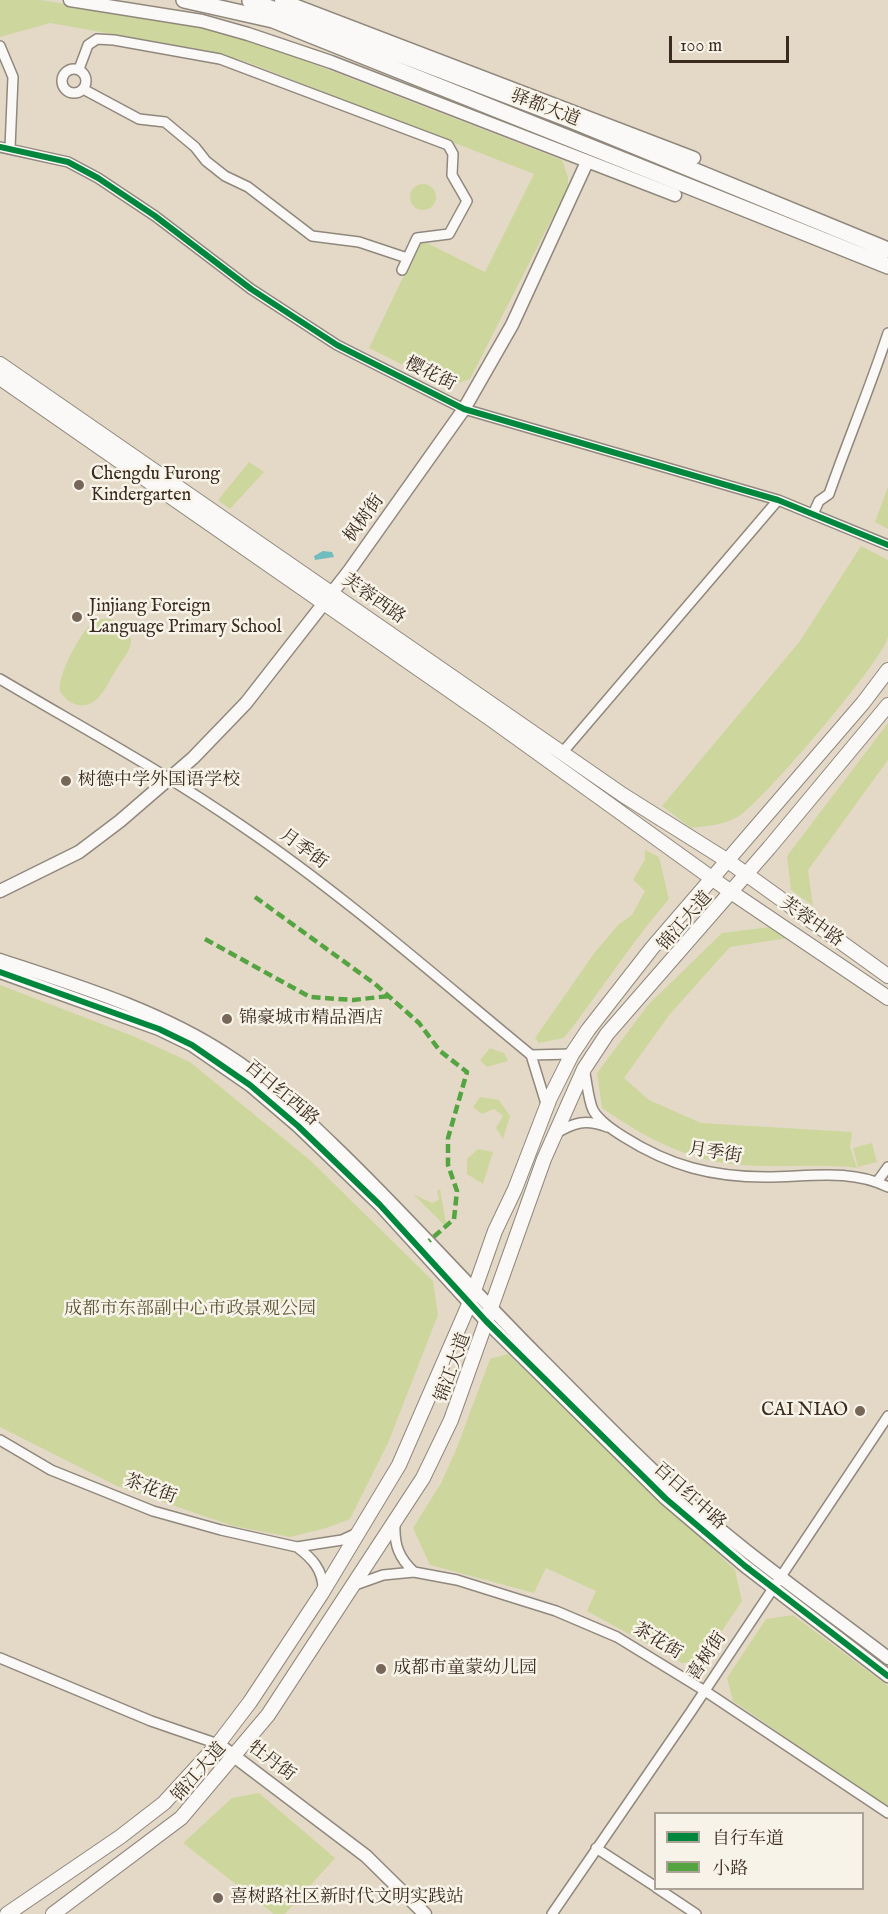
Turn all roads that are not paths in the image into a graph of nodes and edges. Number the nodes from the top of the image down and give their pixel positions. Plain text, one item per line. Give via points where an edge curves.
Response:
1 (70, 0) edge
2 (184, 0) edge
3 (281, 0) edge
4 (254, 1) edge
5 (0, 46) edge
6 (79, 69) junction
7 (83, 89) junction
8 (5, 148) edge
9 (694, 158) joint
10 (587, 162) junction
11 (704, 173) junction
12 (700, 190) junction
13 (675, 195) joint
14 (888, 250) edge
15 (407, 258) junction
16 (888, 266) edge
17 (402, 270) dead end
18 (888, 333) edge
19 (0, 364) edge
20 (0, 378) edge
21 (464, 409) junction
22 (778, 500) junction
23 (813, 514) junction
24 (888, 545) edge
25 (327, 598) junction
26 (888, 670) edge
27 (0, 679) edge
28 (888, 705) edge
29 (562, 753) junction
30 (170, 778) junction
31 (728, 861) junction
32 (746, 874) junction
33 (713, 878) junction
34 (0, 891) edge
35 (731, 892) junction
36 (0, 960) edge
37 (0, 972) edge
38 (888, 976) edge
39 (888, 998) edge
40 (572, 1054) junction
41 (531, 1055) junction
42 (584, 1069) junction
43 (547, 1107) junction
44 (610, 1128) junction
45 (554, 1135) junction
46 (888, 1167) edge
47 (877, 1182) junction
48 (888, 1187) edge
49 (474, 1288) junction
50 (470, 1302) junction
51 (491, 1305) junction
52 (486, 1321) junction
53 (888, 1416) edge
54 (0, 1440) edge
55 (395, 1524) junction
56 (362, 1526) junction
57 (297, 1547) junction
58 (414, 1572) junction
59 (781, 1577) junction
60 (355, 1585) junction
61 (773, 1588) junction
62 (322, 1593) junction
63 (0, 1658) edge
64 (888, 1658) edge
65 (888, 1676) edge
66 (705, 1691) junction
67 (218, 1744) junction
68 (234, 1757) junction
69 (888, 1813) edge
70 (596, 1848) junction
71 (654, 1887) edge
72 (658, 1890) edge
73 (683, 1911) edge
74 (7, 1914) edge
75 (53, 1914) edge
76 (425, 1914) edge
77 (552, 1914) edge
78 (696, 1914) edge

1 - 10 street via 202,21 248,34 342,66
2 - 12 main road, 驿都大道 via 273,20
3 - 9 street
4 - 11 main road, 驿都大道
5 - 8 street via 13,77
6 - 7 street via 87,78
6 - 7 street via 64,74 63,86 72,93
6 - 15 street via 88,45 96,39 207,55 448,145 453,154 452,175 466,196 465,205 449,234 420,236
7 - 15 street via 139,119 165,122 195,147 206,162 248,187 312,236 358,242
8 - 21 street, 樱花街 via 68,162 98,178 155,216 251,290 337,345
9 - 11 main road
10 - 13 street
10 - 21 street, 枫树街 via 512,325
11 - 14 main road, 驿都大道
12 - 13 main road
12 - 16 main road, 驿都大道
15 - 17 street
18 - 23 street via 829,494 819,501
19 - 25 main road, 芙蓉西路
20 - 25 main road, 芙蓉西路
21 - 22 street, 樱花街
21 - 25 street, 枫树街
22 - 23 street, 樱花街
22 - 29 street
23 - 24 street, 樱花街
25 - 29 main road, 芙蓉西路
25 - 30 street, 枫树街 via 246,703
25 - 33 main road, 芙蓉西路
26 - 31 main road, 锦江大道
27 - 30 street, 月季街
28 - 32 main road, 锦江大道
29 - 31 main road, 芙蓉西路
30 - 34 street, 枫树街 via 79,852
30 - 41 street, 月季街 via 324,885
31 - 32 main road, 芙蓉中路
31 - 33 main road, 锦江大道
32 - 35 main road, 锦江大道
32 - 38 main road, 芙蓉中路
33 - 35 main road, 芙蓉中路
33 - 40 main road, 锦江大道 via 652,948
35 - 39 main road, 芙蓉中路
35 - 42 main road, 锦江大道 via 607,1034
36 - 49 street, 百日红西路 via 163,1019 230,1056 306,1118
37 - 50 street, 百日红西路 via 159,1029 224,1065 298,1126 380,1205
40 - 41 street
40 - 43 main road, 锦江大道
41 - 43 street
42 - 44 street, 月季街 via 593,1110
42 - 45 main road, 锦江大道
43 - 49 main road, 锦江大道
44 - 45 street via 580,1122
44 - 47 street, 月季街 via 645,1150 690,1168 718,1174 824,1174
45 - 51 main road, 锦江大道
46 - 47 street
47 - 48 street, 月季街
49 - 50 main road, 锦江大道
49 - 51 street, 百日红西路
50 - 52 street, 百日红西路
50 - 56 main road, 锦江大道 via 399,1465
51 - 52 main road, 锦江大道
51 - 59 street, 百日红中路 via 663,1480
52 - 55 main road, 锦江大道 via 451,1420
52 - 61 street, 百日红中路 via 665,1498
53 - 59 street, 喜树街
54 - 57 street, 茶花街 via 51,1470 153,1511
55 - 58 street via 399,1553
55 - 60 main road, 锦江大道
56 - 57 street, 茶花街 via 355,1536
56 - 62 main road, 锦江大道
57 - 62 street via 318,1567 323,1579
58 - 60 street, 茶花街 via 383,1575
58 - 66 street, 茶花街 via 457,1580 556,1611 617,1637
59 - 61 street, 喜树街
59 - 64 street, 百日红中路
60 - 68 main road, 锦江大道 via 268,1714
61 - 65 street, 百日红中路
61 - 66 street, 喜树街
62 - 67 main road, 锦江大道
63 - 67 street, 牡丹街 via 151,1721
66 - 69 street, 茶花街
66 - 70 street, 喜树街
67 - 68 street, 牡丹街
67 - 74 main road, 锦江大道 via 164,1803
68 - 75 main road, 锦江大道 via 181,1818
68 - 76 street, 牡丹街 via 366,1856
70 - 71 street
70 - 77 street, 喜树街
72 - 73 street
73 - 78 street

